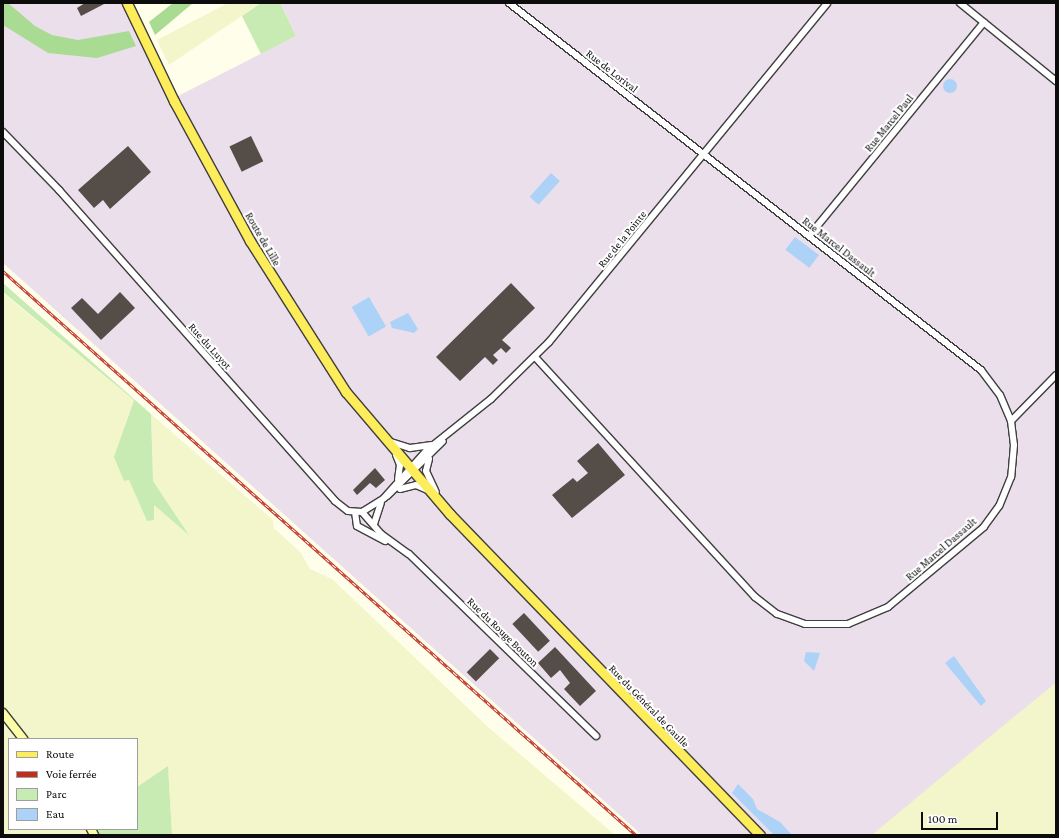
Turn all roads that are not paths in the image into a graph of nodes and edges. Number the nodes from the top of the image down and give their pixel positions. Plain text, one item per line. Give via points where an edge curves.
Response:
1 (127, 3) edge
2 (508, 3) edge
3 (827, 3) edge
4 (960, 3) edge
5 (984, 22) junction
6 (1056, 81) edge
7 (3, 132) edge
8 (703, 154) junction
9 (809, 236) junction
10 (535, 357) junction
11 (1056, 374) edge
12 (1011, 421) junction
13 (450, 434) junction
14 (384, 437) junction
15 (433, 444) junction
16 (433, 452) junction
17 (413, 469) junction
18 (397, 482) junction
19 (397, 490) junction
20 (384, 498) junction
21 (440, 499) junction
22 (355, 512) junction
23 (362, 512) junction
24 (374, 524) junction
25 (361, 529) junction
26 (395, 545) junction
27 (3, 714) edge
28 (596, 736) dead end
29 (23, 738) edge
30 (760, 835) edge

1 - 14 main road, Route de Lille via 174,102 250,241 332,373
2 - 8 street, Rue de Lorival
3 - 8 street, Rue de la Pointe
4 - 5 street
5 - 6 street
5 - 9 street, Rue Marcel Paul
7 - 22 street, Rue du Luyot via 58,188 335,501
8 - 9 street, Rue Marcel Dassault
8 - 10 street, Rue de la Pointe
9 - 12 street, Rue Marcel Dassault via 981,370 1000,395
10 - 12 street, Rue Marcel Dassault via 759,601 782,616 814,626 848,624 883,611 984,527 999,506 1011,477 1014,445
10 - 13 street, Rue de la Pointe
11 - 12 street
13 - 15 street, Rue de la Pointe
13 - 16 street
14 - 15 street via 405,447
14 - 17 main road, Route de Lille
14 - 18 street via 399,462
15 - 17 street, Rue de la Pointe
16 - 17 street
16 - 21 street via 426,471
17 - 18 street
17 - 19 street
17 - 21 main road, Rue du Général de Gaulle
18 - 20 street
19 - 20 street
19 - 21 street via 419,486
20 - 23 street
20 - 24 street
21 - 30 main road, Rue du Général de Gaulle via 524,591
22 - 23 street, Rue du Luyot
22 - 25 street via 356,524
23 - 24 street, Rue du Rouge Bouton
24 - 25 street
24 - 26 street, Rue du Rouge Bouton
25 - 26 street, Rue du Rouge Bouton
26 - 28 street, Rue du Rouge Bouton
27 - 29 main road

